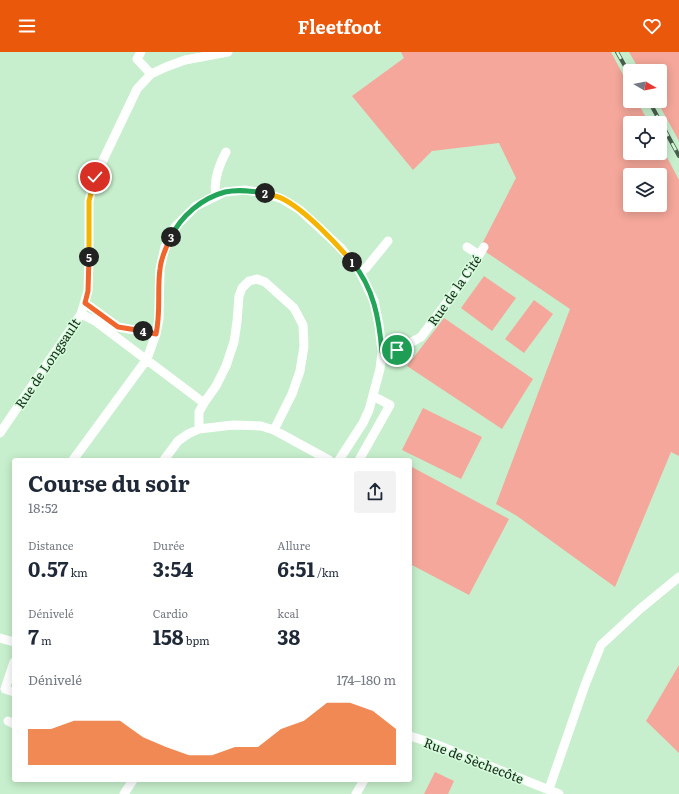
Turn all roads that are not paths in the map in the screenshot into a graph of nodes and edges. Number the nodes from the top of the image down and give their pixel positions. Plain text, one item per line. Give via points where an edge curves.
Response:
1 (141, 52) edge
2 (228, 52) edge
3 (151, 74) junction
4 (226, 152) dead end
5 (216, 196) junction
6 (388, 241) dead end
7 (467, 247) dead end
8 (484, 247) dead end
9 (479, 255) junction
10 (360, 272) junction
11 (85, 303) junction
12 (81, 314) junction
13 (156, 334) junction
14 (382, 352) junction
15 (147, 359) junction
16 (373, 396) junction
17 (204, 403) junction
18 (199, 429) junction
19 (274, 430) junction
20 (0, 433) edge
21 (74, 458) edge
22 (165, 458) edge
23 (325, 458) edge
24 (340, 458) edge
25 (360, 458) edge
26 (679, 577) edge
27 (0, 638) edge
28 (12, 641) edge
29 (12, 668) edge
30 (12, 691) edge
31 (412, 737) edge
32 (129, 782) edge
33 (363, 782) edge
34 (549, 789) junction
35 (126, 794) edge
36 (356, 794) edge
37 (559, 794) edge

1 - 3 street via 136,59
2 - 3 street, Rue de Longsault via 185,60
3 - 11 street, Rue de Longsault via 137,89 95,177 89,201 90,258
4 - 5 street via 214,187
5 - 10 street via 225,192 245,190 282,199 300,210 336,243
5 - 13 street via 196,206 175,227 166,247 160,269 159,320
6 - 10 street
7 - 9 street
8 - 9 street, Rue de la Cité
9 - 14 street, Rue de la Cité via 466,278 421,337 397,350
10 - 14 street via 374,301
11 - 12 street, Rue de Longsault
11 - 13 street via 118,327
12 - 15 street via 95,321
12 - 20 street, Rue de Longsault
13 - 15 street
14 - 16 street
15 - 17 street
15 - 21 street
16 - 24 street via 363,423
16 - 25 street via 390,405
17 - 18 street via 199,412
17 - 19 street via 226,366 234,342 242,288 257,279 265,282 294,308 303,325 304,346 300,370 292,394
18 - 19 street via 233,425 261,426
18 - 22 street via 178,441
19 - 23 street
26 - 34 street via 601,645
27 - 28 street
29 - 30 street via 5,689
31 - 34 street, Rue de Sèchecôte
32 - 35 street
33 - 36 street
34 - 37 street, Rue de Sèchecôte

